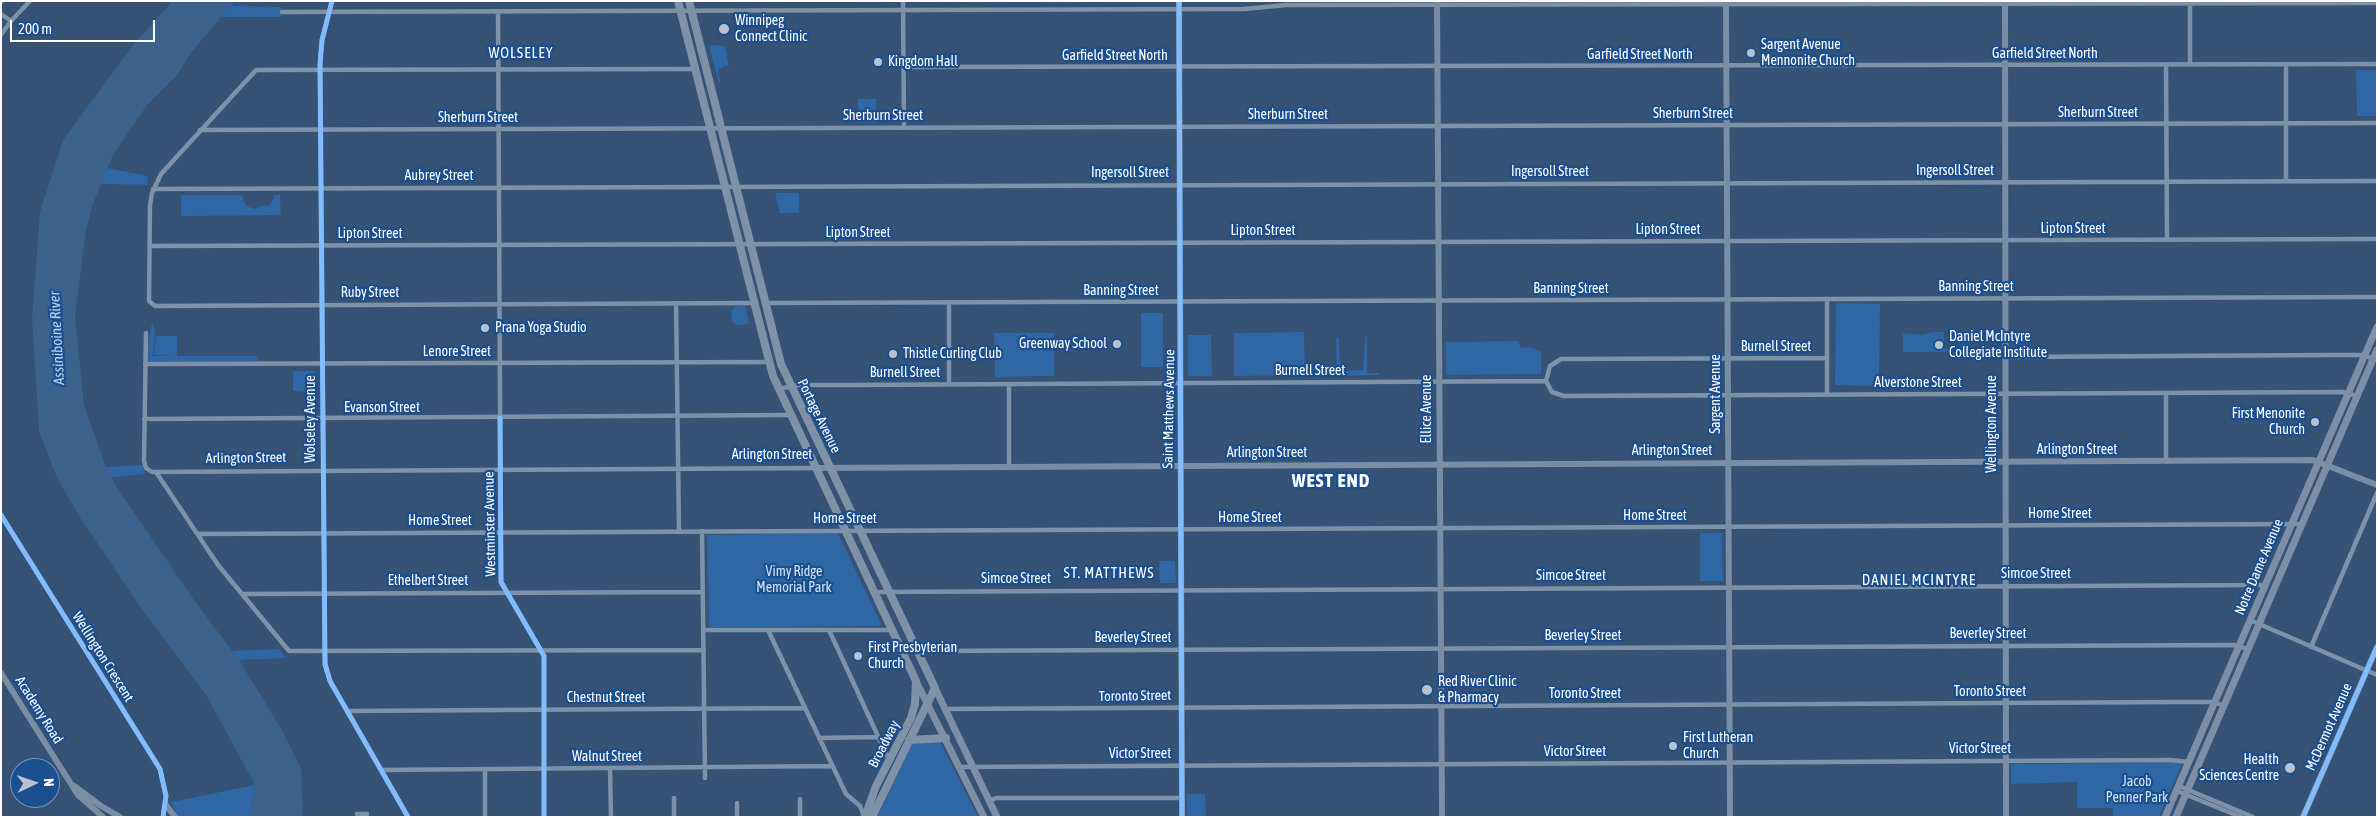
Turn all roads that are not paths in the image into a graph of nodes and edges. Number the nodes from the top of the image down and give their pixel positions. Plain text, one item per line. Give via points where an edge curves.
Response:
1 (30, 1) edge
2 (332, 1) edge
3 (678, 1) edge
4 (689, 1) edge
5 (903, 1) edge
6 (1179, 1) edge
7 (2005, 2) edge
8 (2190, 2) edge
9 (1437, 3) edge
10 (1726, 3) edge
11 (1875, 3) edge
12 (2377, 3) edge
13 (1270, 4) edge
14 (680, 10) junction
15 (903, 10) junction
16 (1179, 10) junction
17 (692, 11) junction
18 (282, 12) dead end
19 (329, 12) junction
20 (498, 12) junction
21 (1, 14) edge
22 (11, 21) junction
23 (1, 35) edge
24 (2190, 64) junction
25 (2286, 64) junction
26 (2377, 64) edge
27 (2005, 65) junction
28 (2166, 65) junction
29 (1438, 66) junction
30 (1727, 66) junction
31 (904, 67) junction
32 (1179, 67) junction
33 (694, 69) junction
34 (320, 70) junction
35 (498, 70) junction
36 (2377, 123) edge
37 (2005, 124) junction
38 (2286, 124) junction
39 (1727, 125) junction
40 (2166, 125) junction
41 (1180, 126) junction
42 (1438, 126) junction
43 (709, 127) junction
44 (721, 127) junction
45 (904, 127) junction
46 (320, 129) junction
47 (498, 129) junction
48 (200, 130) junction
49 (2167, 181) junction
50 (2286, 181) junction
51 (2377, 181) edge
52 (2006, 182) junction
53 (1727, 183) junction
54 (1180, 184) junction
55 (1438, 184) junction
56 (724, 186) junction
57 (736, 186) junction
58 (321, 187) junction
59 (499, 188) junction
60 (153, 189) junction
61 (2377, 239) edge
62 (2004, 240) junction
63 (2167, 240) junction
64 (1728, 241) junction
65 (1439, 242) junction
66 (1180, 243) junction
67 (738, 244) junction
68 (750, 244) junction
69 (499, 245) junction
70 (150, 246) junction
71 (321, 246) junction
72 (2377, 297) edge
73 (2004, 298) junction
74 (1728, 299) junction
75 (1827, 299) junction
76 (1439, 300) junction
77 (949, 302) junction
78 (1181, 302) junction
79 (676, 303) junction
80 (753, 303) junction
81 (765, 303) junction
82 (322, 304) junction
83 (500, 304) junction
84 (2377, 328) edge
85 (146, 333) dead end
86 (2377, 350) edge
87 (2364, 355) junction
88 (2005, 357) junction
89 (1729, 358) junction
90 (1827, 358) junction
91 (2373, 359) junction
92 (769, 362) junction
93 (500, 363) junction
94 (677, 363) junction
95 (145, 364) junction
96 (322, 364) junction
97 (1440, 381) junction
98 (1546, 381) junction
99 (1181, 383) junction
100 (950, 384) junction
101 (1009, 384) junction
102 (791, 386) junction
103 (779, 389) junction
104 (2349, 392) junction
105 (2166, 393) junction
106 (1729, 394) junction
107 (2005, 394) junction
108 (1827, 395) junction
109 (2357, 396) junction
110 (791, 415) junction
111 (678, 416) junction
112 (500, 418) junction
113 (144, 419) junction
114 (323, 419) junction
115 (2318, 461) junction
116 (2005, 462) junction
117 (2166, 462) junction
118 (1728, 464) junction
119 (2327, 464) junction
120 (1440, 465) junction
121 (1180, 466) junction
122 (1009, 467) junction
123 (678, 468) junction
124 (817, 468) junction
125 (830, 468) junction
126 (501, 469) junction
127 (323, 470) junction
128 (154, 472) junction
129 (2377, 485) edge
130 (2377, 493) edge
131 (1, 515) edge
132 (2291, 524) junction
133 (2302, 524) junction
134 (2005, 525) junction
135 (1730, 527) junction
136 (1440, 528) junction
137 (1180, 529) junction
138 (859, 530) junction
139 (679, 531) junction
140 (702, 531) junction
141 (847, 531) junction
142 (501, 532) junction
143 (324, 533) junction
144 (199, 534) junction
145 (2005, 585) junction
146 (2266, 585) junction
147 (1730, 586) junction
148 (1440, 588) junction
149 (1180, 589) junction
150 (889, 591) junction
151 (703, 592) junction
152 (876, 592) junction
153 (324, 593) junction
154 (507, 593) junction
155 (243, 594) junction
156 (2250, 620) junction
157 (2258, 624) junction
158 (704, 630) junction
159 (768, 630) junction
160 (829, 630) junction
161 (894, 630) junction
162 (2006, 645) junction
163 (2239, 645) junction
164 (1729, 647) junction
165 (2311, 647) junction
166 (2377, 647) edge
167 (1441, 648) junction
168 (1181, 649) junction
169 (2248, 649) junction
170 (704, 650) junction
171 (540, 651) junction
172 (918, 651) junction
173 (324, 652) junction
174 (2367, 670) junction
175 (1, 673) edge
176 (2377, 675) edge
177 (916, 681) junction
178 (935, 688) junction
179 (2214, 702) junction
180 (927, 703) junction
181 (2006, 703) junction
182 (1729, 704) junction
183 (1181, 706) junction
184 (1441, 706) junction
185 (2224, 706) junction
186 (805, 708) junction
187 (704, 709) junction
188 (945, 709) junction
189 (544, 710) junction
190 (347, 711) junction
191 (878, 737) junction
192 (819, 738) junction
193 (946, 738) junction
194 (909, 740) junction
195 (889, 760) junction
196 (2006, 760) junction
197 (1730, 762) junction
198 (2189, 762) junction
199 (1441, 764) junction
200 (1182, 765) junction
201 (833, 766) junction
202 (973, 766) junction
203 (960, 767) junction
204 (610, 768) junction
205 (705, 768) junction
206 (485, 769) junction
207 (544, 769) junction
208 (381, 770) junction
209 (705, 778) dead end
210 (73, 785) junction
211 (2178, 788) junction
212 (2186, 792) junction
213 (674, 798) dead end
214 (1182, 798) junction
215 (800, 799) dead end
216 (989, 801) junction
217 (737, 803) dead end
218 (166, 805) junction
219 (367, 814) dead end
220 (103, 817) edge
221 (120, 817) edge
222 (164, 817) edge
223 (175, 817) edge
224 (358, 817) edge
225 (408, 817) edge
226 (485, 817) edge
227 (544, 817) edge
228 (611, 817) edge
229 (674, 817) edge
230 (737, 817) edge
231 (800, 817) edge
232 (864, 817) edge
233 (872, 817) edge
234 (984, 817) edge
235 (997, 817) edge
236 (1182, 817) edge
237 (1442, 817) edge
238 (1730, 817) edge
239 (2006, 817) edge
240 (2166, 817) edge
241 (2176, 817) edge
242 (2241, 817) edge
243 (2253, 817) edge
244 (2303, 817) edge

1 - 22 street
2 - 19 street, Wolseley Avenue
3 - 14 highway, Portage Avenue
4 - 17 highway, Portage Avenue
5 - 15 street
6 - 16 main road, Saint Matthews Avenue
7 - 8 street
7 - 11 street
7 - 27 main road, Wellington Avenue
8 - 12 street
8 - 24 street
9 - 10 street
9 - 13 street
9 - 29 main road, Ellice Avenue
10 - 11 street
10 - 30 main road, Sargent Avenue
13 - 16 street via 1244,9
14 - 17 street
14 - 20 street
14 - 33 highway, Portage Avenue
15 - 16 street
15 - 17 street
15 - 31 street
16 - 32 main road, Saint Matthews Avenue
17 - 44 highway, Portage Avenue
18 - 19 street
19 - 20 street
19 - 34 street, Wolseley Avenue via 322,40
20 - 35 street, Westminster Avenue
21 - 22 street
22 - 23 street
24 - 25 street, Garfield Street North
24 - 28 street, Garfield Street North
25 - 26 street, Garfield Street North
25 - 38 street
27 - 28 street, Garfield Street North
27 - 30 street, Garfield Street North
27 - 37 main road, Wellington Avenue
28 - 40 street
29 - 30 street, Garfield Street North
29 - 32 street, Garfield Street North
29 - 42 main road, Ellice Avenue
30 - 39 main road, Sargent Avenue
31 - 32 street, Garfield Street North
31 - 45 street
32 - 41 main road, Saint Matthews Avenue
33 - 35 street
33 - 43 highway, Portage Avenue
34 - 35 street
34 - 46 street, Wolseley Avenue
34 - 48 street via 256,70
35 - 47 street, Westminster Avenue
36 - 38 street, Sherburn Street
37 - 39 street, Sherburn Street
37 - 40 street, Sherburn Street
37 - 52 main road, Wellington Avenue
38 - 40 street, Sherburn Street
38 - 50 street
39 - 42 street, Sherburn Street
39 - 53 main road, Sargent Avenue
40 - 49 street
41 - 42 street, Sherburn Street
41 - 45 street, Sherburn Street
41 - 54 main road, Saint Matthews Avenue
42 - 55 main road, Ellice Avenue
43 - 44 street, Sherburn Street
43 - 47 street, Sherburn Street
43 - 56 highway, Portage Avenue
44 - 45 street, Sherburn Street
44 - 57 highway, Portage Avenue
46 - 47 street, Sherburn Street
46 - 48 street, Sherburn Street
46 - 58 street, Wolseley Avenue
47 - 59 street, Westminster Avenue
48 - 60 street via 161,174
49 - 50 street, Ingersoll Street
49 - 52 street, Ingersoll Street
49 - 63 street
50 - 51 street, Ingersoll Street
52 - 53 street, Ingersoll Street
52 - 62 main road, Wellington Avenue
53 - 55 street, Ingersoll Street
53 - 64 main road, Sargent Avenue
54 - 55 street, Ingersoll Street
54 - 57 street, Ingersoll Street
54 - 66 main road, Saint Matthews Avenue
55 - 65 main road, Ellice Avenue
56 - 57 street, Ingersoll Street
56 - 59 street, Aubrey Street
56 - 67 highway, Portage Avenue
57 - 68 highway, Portage Avenue
58 - 59 street, Aubrey Street
58 - 60 street, Aubrey Street
58 - 71 street, Wolseley Avenue
59 - 69 street, Westminster Avenue
60 - 70 street
61 - 63 street, Lipton Street
62 - 63 street, Lipton Street
62 - 64 street, Lipton Street
62 - 73 main road, Wellington Avenue
64 - 65 street, Lipton Street
64 - 74 main road, Sargent Avenue
65 - 66 street, Lipton Street
65 - 76 main road, Ellice Avenue
66 - 68 street, Lipton Street
66 - 78 main road, Saint Matthews Avenue
67 - 68 street, Lipton Street
67 - 69 street, Lipton Street
67 - 80 highway, Portage Avenue
68 - 81 highway, Portage Avenue
69 - 71 street, Lipton Street
69 - 83 street, Westminster Avenue
70 - 71 street, Lipton Street
70 - 82 street, Ruby Street via 149,299 155,306
71 - 82 street, Wolseley Avenue
72 - 73 street, Banning Street
73 - 75 street, Banning Street
73 - 88 main road, Wellington Avenue
74 - 75 street, Banning Street
74 - 76 street, Banning Street
74 - 89 main road, Sargent Avenue
75 - 90 street
76 - 78 street, Banning Street
76 - 97 main road, Ellice Avenue
77 - 78 street, Banning Street
77 - 81 street, Banning Street
77 - 100 street
78 - 99 main road, Saint Matthews Avenue
79 - 80 street, Ruby Street
79 - 83 street, Ruby Street
79 - 94 street
80 - 92 highway, Portage Avenue
81 - 102 highway, Portage Avenue via 778,354
82 - 83 street, Ruby Street
82 - 96 street, Wolseley Avenue
83 - 93 street, Westminster Avenue
84 - 87 main road, Notre Dame Avenue
85 - 95 street
86 - 91 main road, Notre Dame Avenue
87 - 88 street
87 - 91 street
87 - 104 main road, Notre Dame Avenue
88 - 107 main road, Wellington Avenue
89 - 90 street, Burnell Street
89 - 98 street, Burnell Street via 1561,360 1550,366
89 - 106 main road, Sargent Avenue
90 - 108 street
91 - 109 main road, Notre Dame Avenue
92 - 94 street, Lenore Street
92 - 103 highway, Portage Avenue
93 - 94 street, Lenore Street
93 - 96 street, Lenore Street
93 - 112 street, Westminster Avenue
94 - 111 street
95 - 96 street, Lenore Street
95 - 113 street
96 - 114 street, Wolseley Avenue
97 - 98 street, Burnell Street
97 - 99 street, Burnell Street
97 - 120 main road, Ellice Avenue
98 - 106 street, Alverstone Street via 1550,391 1560,396
99 - 101 street, Burnell Street
99 - 121 main road, Saint Matthews Avenue
100 - 101 street, Burnell Street
100 - 102 street, Burnell Street
101 - 122 street
102 - 103 street, Burnell Street
102 - 125 highway, Portage Avenue
103 - 110 highway, Portage Avenue
104 - 105 street, Alverstone Street
104 - 109 street, Alverstone Street
104 - 115 main road, Notre Dame Avenue
105 - 107 street, Alverstone Street
105 - 117 street
106 - 108 street, Alverstone Street
106 - 118 main road, Sargent Avenue
107 - 108 street, Alverstone Street
107 - 116 main road, Wellington Avenue
109 - 119 main road, Notre Dame Avenue
110 - 111 street, Evanson Street
110 - 124 highway, Portage Avenue
111 - 112 street, Evanson Street
111 - 123 street
112 - 114 street, Evanson Street
112 - 126 street, Westminster Avenue
113 - 114 street, Evanson Street
113 - 128 street via 144,461 146,468
114 - 127 street, Wolseley Avenue
115 - 117 main road, Arlington Street
115 - 119 main road, Arlington Street
115 - 132 main road, Notre Dame Avenue
116 - 117 main road, Arlington Street
116 - 118 main road, Arlington Street
116 - 134 main road, Wellington Avenue
118 - 120 main road, Arlington Street
118 - 135 main road, Sargent Avenue
119 - 129 main road, Arlington Street
119 - 133 main road, Notre Dame Avenue
120 - 121 main road, Arlington Street
120 - 136 main road, Ellice Avenue
121 - 122 main road, Arlington Street
121 - 137 main road, Saint Matthews Avenue
122 - 125 main road, Arlington Street
123 - 124 street, Arlington Street
123 - 126 street, Arlington Street
123 - 139 street
124 - 125 main road, Arlington Street
124 - 141 highway, Portage Avenue
125 - 138 highway, Portage Avenue
126 - 127 street, Arlington Street
126 - 142 street, Westminster Avenue
127 - 128 street, Arlington Street
127 - 143 street, Wolseley Avenue
128 - 144 street
130 - 165 street
131 - 218 street, Wellington Crescent via 158,765 166,788
132 - 133 street, Home Street
132 - 134 street, Home Street
132 - 146 main road, Notre Dame Avenue
133 - 157 main road, Notre Dame Avenue
134 - 135 street, Home Street
134 - 145 main road, Wellington Avenue
135 - 136 street, Home Street
135 - 147 main road, Sargent Avenue
136 - 137 street, Home Street
136 - 148 main road, Ellice Avenue
137 - 138 street, Home Street
137 - 149 main road, Saint Matthews Avenue
138 - 141 street, Home Street
138 - 150 highway, Portage Avenue
139 - 140 street, Home Street
139 - 142 street, Home Street
140 - 141 street, Home Street
140 - 151 street
141 - 152 highway, Portage Avenue
142 - 143 street, Home Street
142 - 154 street, Westminster Avenue via 502,582
143 - 144 street, Home Street
143 - 153 street, Wolseley Avenue
144 - 155 street via 218,565
145 - 146 street, Simcoe Street
145 - 147 street, Simcoe Street
145 - 162 main road, Wellington Avenue
146 - 156 main road, Notre Dame Avenue
147 - 148 street, Simcoe Street
147 - 164 main road, Sargent Avenue
148 - 149 street, Simcoe Street
148 - 167 main road, Ellice Avenue
149 - 150 street, Simcoe Street
149 - 168 main road, Saint Matthews Avenue
150 - 152 street, Simcoe Street
150 - 172 highway, Portage Avenue
151 - 154 street, Ethelbert Street
151 - 158 street
152 - 161 highway, Portage Avenue
153 - 154 street, Ethelbert Street
153 - 155 street, Ethelbert Street
153 - 173 street, Wolseley Avenue
154 - 171 street, Westminster Avenue
155 - 173 street via 289,651
156 - 157 street
156 - 163 main road, Notre Dame Avenue
157 - 165 street
157 - 169 main road, Notre Dame Avenue
158 - 159 street
158 - 170 street
159 - 160 street
159 - 186 street
160 - 161 street
160 - 191 street
161 - 177 highway, Portage Avenue
162 - 163 street, Beverley Street
162 - 164 street, Beverley Street
162 - 181 main road, Wellington Avenue
163 - 169 street, Beverley Street
163 - 179 main road, Notre Dame Avenue
164 - 167 street, Beverley Street
164 - 182 main road, Sargent Avenue
165 - 174 street
166 - 174 main road, McDermot Avenue
167 - 168 street, Beverley Street
167 - 184 main road, Ellice Avenue
168 - 172 street, Beverley Street
168 - 183 main road, Saint Matthews Avenue
169 - 185 main road, Notre Dame Avenue
170 - 171 street
170 - 187 street
171 - 173 street
171 - 189 street, Westminster Avenue via 544,656
172 - 178 highway, Portage Avenue
173 - 190 street, Wolseley Avenue via 327,675
174 - 176 street
174 - 244 main road, McDermot Avenue
175 - 210 main road, Academy Road
177 - 180 main road, Portage Avenue
177 - 195 highway, Broadway via 913,712
178 - 180 highway, Broadway
178 - 188 main road, Portage Avenue
179 - 181 street, Toronto Street
179 - 185 street, Toronto Street
179 - 198 main road, Notre Dame Avenue
180 - 193 main road, Portage Avenue
180 - 194 highway, Broadway
181 - 182 street, Toronto Street
181 - 196 main road, Wellington Avenue
182 - 184 street, Toronto Street
182 - 197 main road, Sargent Avenue
183 - 184 street, Toronto Street
183 - 188 street, Toronto Street
183 - 200 main road, Saint Matthews Avenue
184 - 199 main road, Ellice Avenue
185 - 212 main road, Notre Dame Avenue
186 - 187 street, Chestnut Street
186 - 192 street
187 - 189 street, Chestnut Street
187 - 205 street
188 - 202 main road, Portage Avenue
189 - 190 street, Chestnut Street
189 - 207 street, Westminster Avenue
190 - 208 street, Wolseley Avenue
191 - 192 street
191 - 195 street
192 - 201 street
193 - 194 highway
193 - 203 main road, Portage Avenue
194 - 233 highway, Broadway
195 - 232 highway, Broadway
196 - 197 street, Victor Street
196 - 198 street, Victor Street
196 - 239 main road, Wellington Avenue
197 - 199 street, Victor Street
197 - 238 main road, Sargent Avenue
198 - 211 main road, Notre Dame Avenue
199 - 200 street, Victor Street
199 - 237 main road, Ellice Avenue
200 - 202 street, Victor Street
200 - 214 main road, Saint Matthews Avenue
201 - 205 street, Walnut Street
201 - 232 street via 846,794 860,806
202 - 203 street, Victor Street
202 - 216 main road, Portage Avenue
203 - 234 main road, Portage Avenue
204 - 205 street, Walnut Street
204 - 207 street, Walnut Street
204 - 228 street
205 - 209 street
206 - 207 street, Walnut Street
206 - 208 street, Walnut Street
206 - 226 street
207 - 227 street, Westminster Avenue
208 - 225 street, Wolseley Avenue
210 - 220 main road, Academy Road via 82,800
210 - 221 main road, Academy Road
211 - 212 street
211 - 240 main road, Notre Dame Avenue
212 - 241 main road, Notre Dame Avenue
212 - 242 street
212 - 243 street
213 - 229 street
214 - 216 street via 996,798
214 - 236 main road, Saint Matthews Avenue
215 - 231 street
216 - 235 main road, Portage Avenue
217 - 230 street
218 - 222 street, Wellington Crescent
218 - 223 main road
219 - 224 street via 358,814

